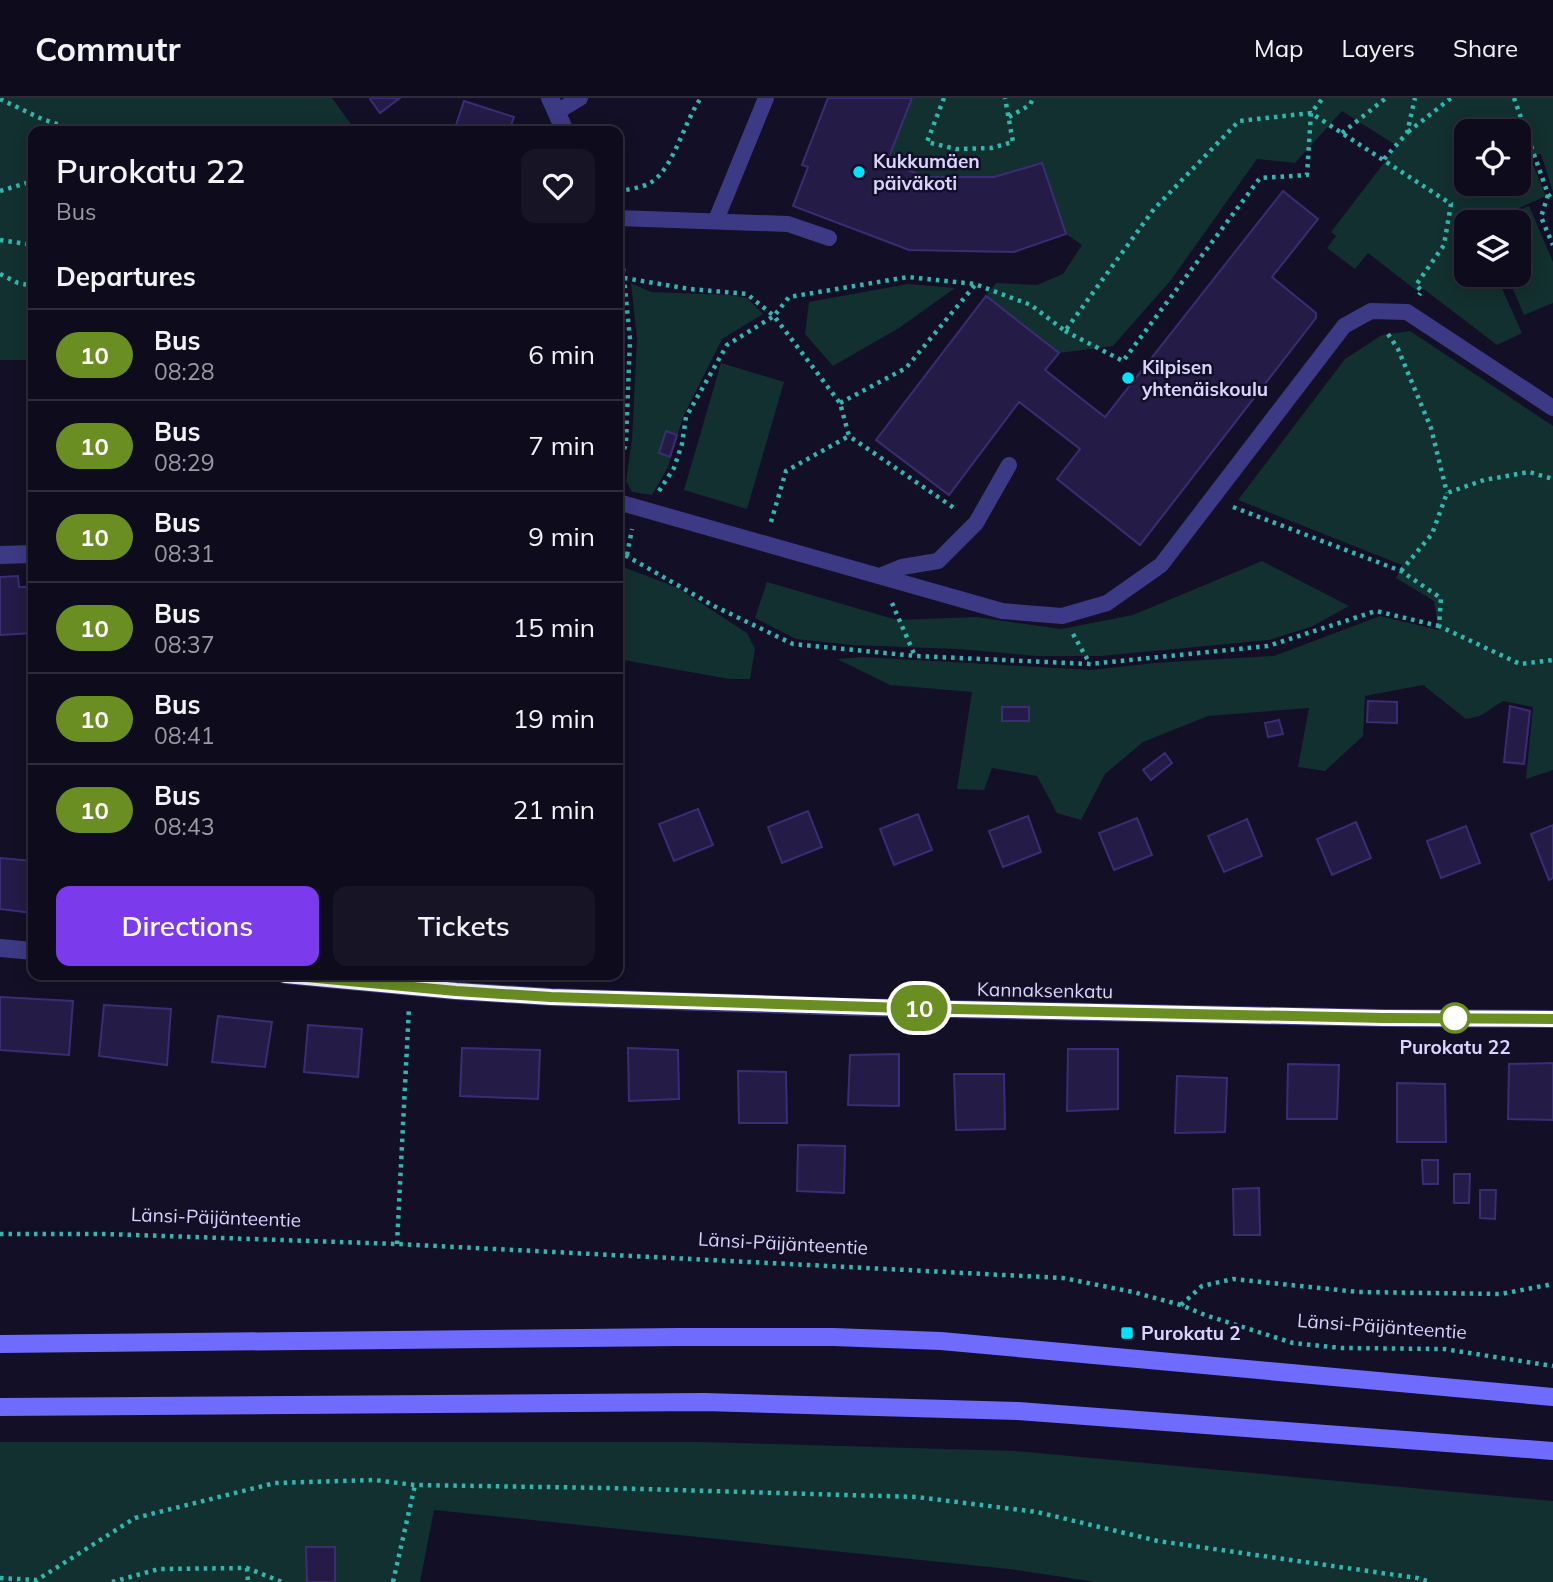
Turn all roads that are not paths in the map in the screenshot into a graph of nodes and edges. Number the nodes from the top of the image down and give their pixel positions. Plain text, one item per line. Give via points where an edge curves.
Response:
1 (580, 98) edge
2 (766, 98) edge
3 (554, 105) edge
4 (563, 126) edge
5 (623, 218) edge
6 (716, 220) junction
7 (829, 238) dead end
8 (1553, 408) edge
9 (1009, 466) dead end
10 (623, 504) edge
11 (28, 554) edge
12 (0, 555) edge
13 (880, 576) junction
14 (0, 948) edge
15 (28, 951) edge
16 (392, 980) edge
17 (413, 981) edge
18 (1553, 1019) edge
19 (0, 1345) edge
20 (1553, 1397) edge
21 (0, 1408) edge
22 (1553, 1451) edge

1 - 3 lane
2 - 6 lane
3 - 4 street
5 - 6 lane
6 - 7 lane via 788,224
8 - 13 lane via 1407,312 1371,311 1344,326 1161,565 1107,603 1062,616 1002,611
9 - 13 lane via 976,523 938,561
10 - 13 lane
11 - 12 street
14 - 15 street
16 - 17 street, Kannaksenkatu
17 - 18 street, Kannaksenkatu via 551,997 850,1007
19 - 20 main road via 873,1338
21 - 22 main road via 704,1402 1018,1410

